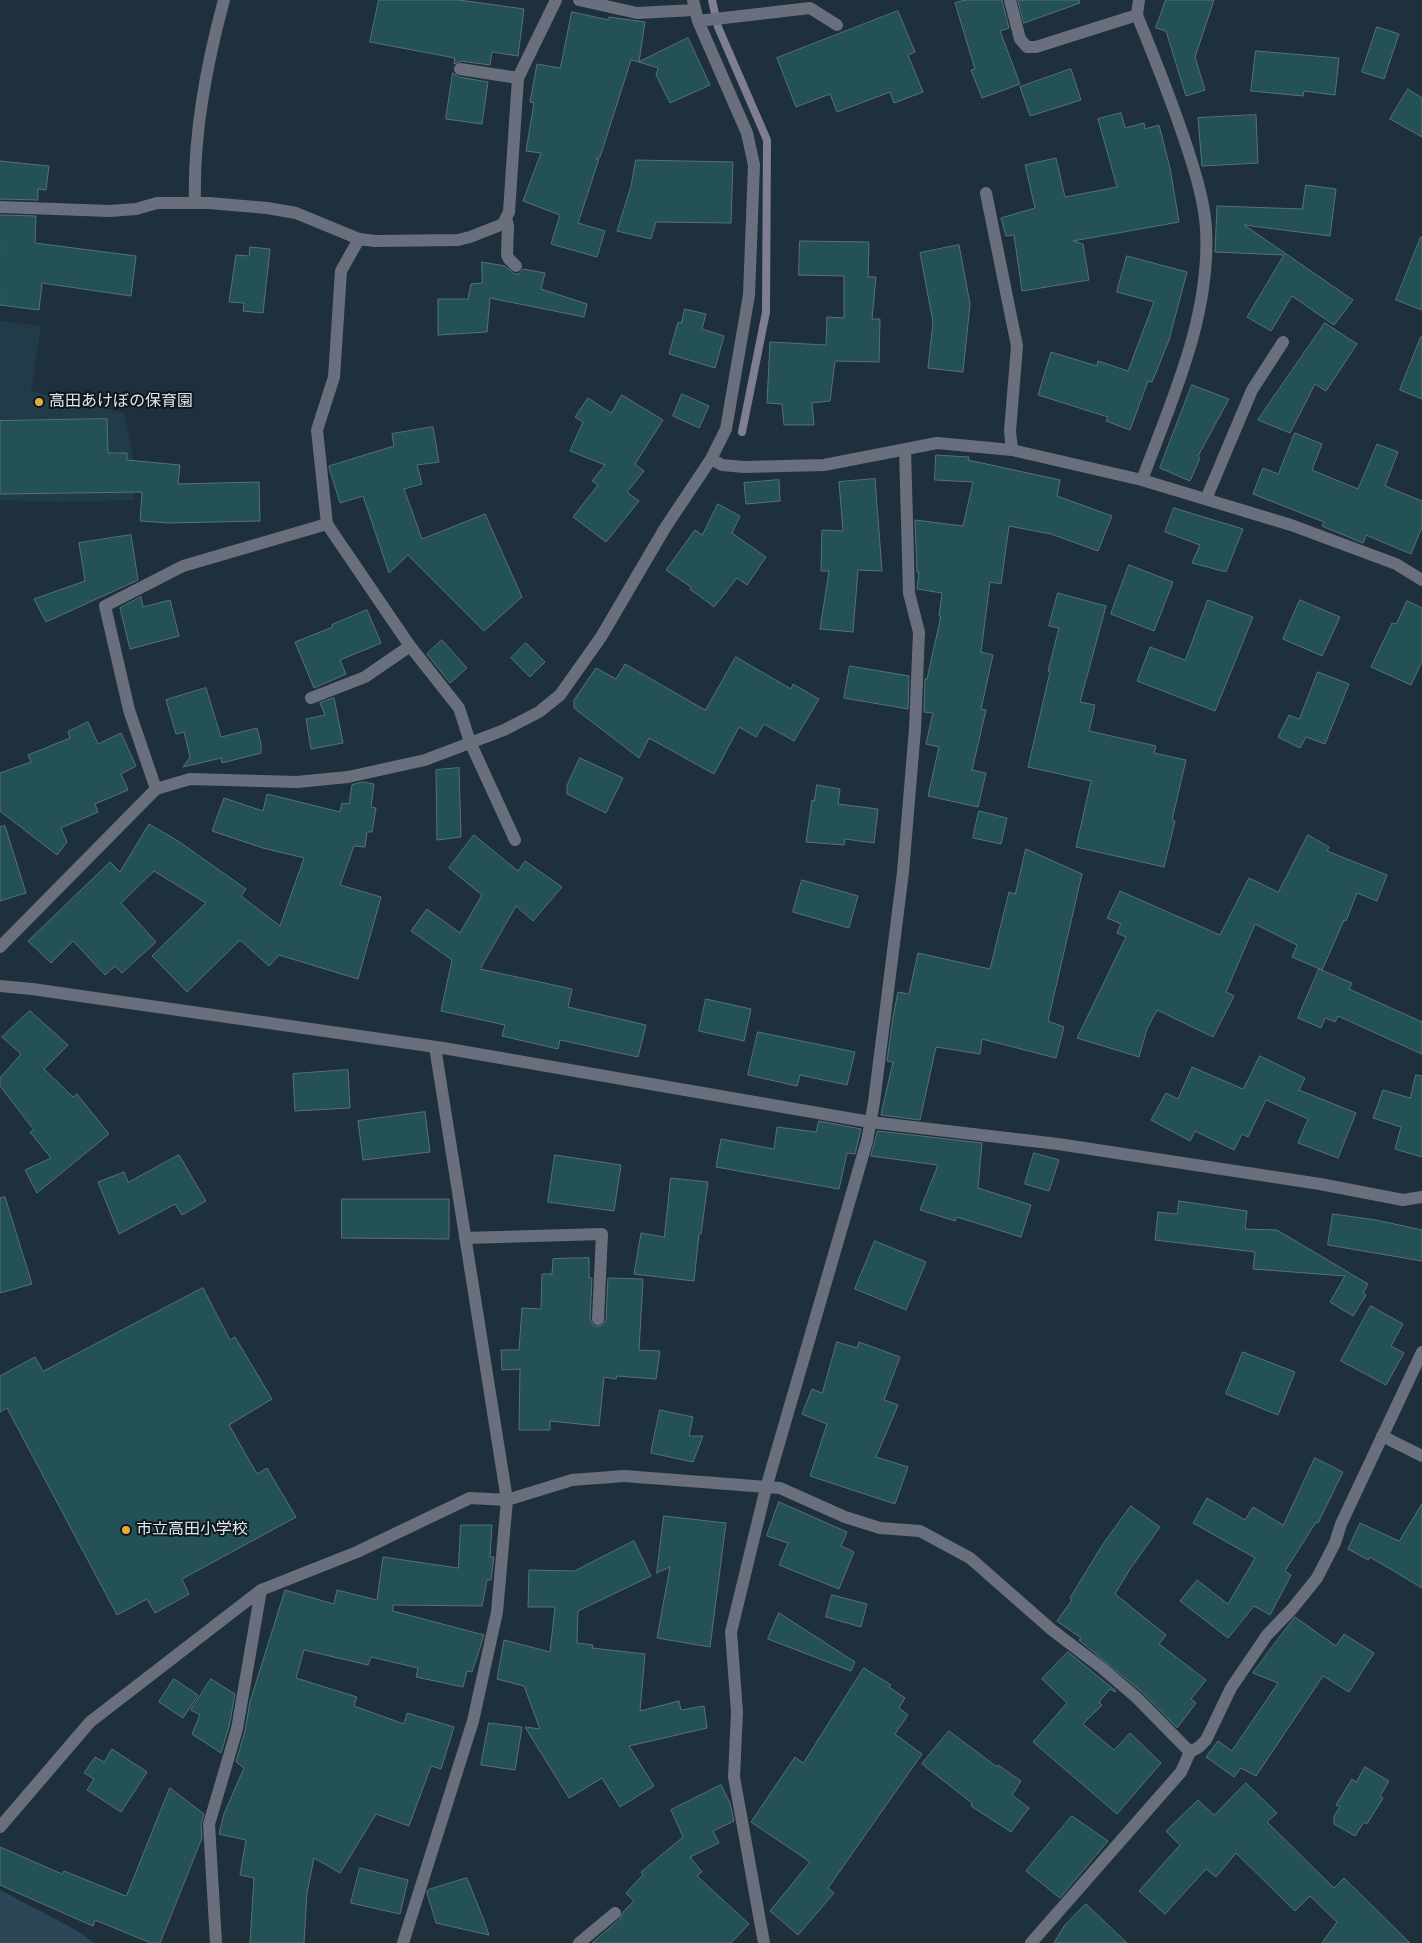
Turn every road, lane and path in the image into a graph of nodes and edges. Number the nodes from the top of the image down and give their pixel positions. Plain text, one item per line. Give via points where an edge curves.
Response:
1 (224, 0) edge
2 (556, 0) edge
3 (579, 0) edge
4 (1010, 0) edge
5 (1139, 0) edge
6 (698, 12) edge
7 (1137, 15) junction
8 (837, 25) dead end
9 (460, 69) dead end
10 (518, 78) junction
11 (986, 193) dead end
12 (195, 203) junction
13 (0, 207) edge
14 (506, 218) junction
15 (360, 239) junction
16 (516, 266) dead end
17 (1283, 342) dead end
18 (905, 449) junction
19 (1012, 450) junction
20 (711, 459) junction
21 (1142, 480) junction
22 (1206, 499) junction
23 (327, 524) junction
24 (1422, 580) edge
25 (410, 646) junction
26 (311, 698) dead end
27 (470, 742) junction
28 (156, 788) junction
29 (515, 840) dead end
30 (0, 947) edge
31 (0, 986) edge
32 (435, 1047) junction
33 (870, 1122) junction
34 (1422, 1197) edge
35 (465, 1238) junction
36 (598, 1319) dead end
37 (1422, 1352) edge
38 (1382, 1436) junction
39 (1422, 1456) edge
40 (766, 1488) junction
41 (507, 1500) junction
42 (261, 1590) junction
43 (1190, 1752) junction
44 (0, 1828) edge
45 (615, 1913) dead end
46 (216, 1943) edge
47 (404, 1943) edge
48 (578, 1943) edge
49 (764, 1943) edge
50 (1031, 1943) edge

1 - 12 street via 211,48 196,142
2 - 10 street
3 - 6 street via 637,12
4 - 7 street via 1020,39 1027,47 1036,47
5 - 7 street
6 - 8 street via 723,17 810,8
6 - 20 street via 747,133 754,166 749,295 726,429
7 - 21 street via 1174,108 1196,176 1206,227 1205,272 1196,324
9 - 10 street
10 - 14 street
11 - 19 street via 1017,346 1010,432
12 - 13 street via 157,203 110,211
12 - 15 street via 296,213
14 - 15 street via 503,224 458,240
14 - 16 street via 507,255
15 - 23 street via 341,271 334,377 317,430
17 - 22 street via 1252,390
18 - 19 street via 937,443
18 - 20 street via 824,465 744,467 722,465
18 - 33 street via 909,593 919,632 915,729 903,872
19 - 21 street
20 - 27 street via 560,695 539,712 504,730
21 - 22 street
22 - 24 street via 1291,524 1396,564
23 - 25 street
23 - 28 street via 183,566 104,606 129,710
25 - 26 street via 365,678
25 - 27 street via 459,708
27 - 28 street via 425,760 348,777 297,782 190,780
27 - 29 street
28 - 30 street
31 - 32 street
32 - 33 street
32 - 35 street
33 - 34 street via 1067,1145 1403,1200
33 - 40 street
35 - 36 street via 602,1234
35 - 41 street
37 - 38 street
38 - 39 street
38 - 43 street via 1317,1578 1267,1635 1231,1688 1206,1740
40 - 41 street via 624,1476 572,1480
40 - 43 street via 780,1488 845,1518 880,1528 920,1531 970,1558 1137,1698
40 - 49 street via 731,1632 737,1712 734,1777
41 - 42 street via 470,1498 357,1552
41 - 47 street via 497,1612 473,1721
42 - 44 street via 90,1722
42 - 46 street via 237,1730 209,1824
43 - 50 street via 1180,1772
45 - 48 street

